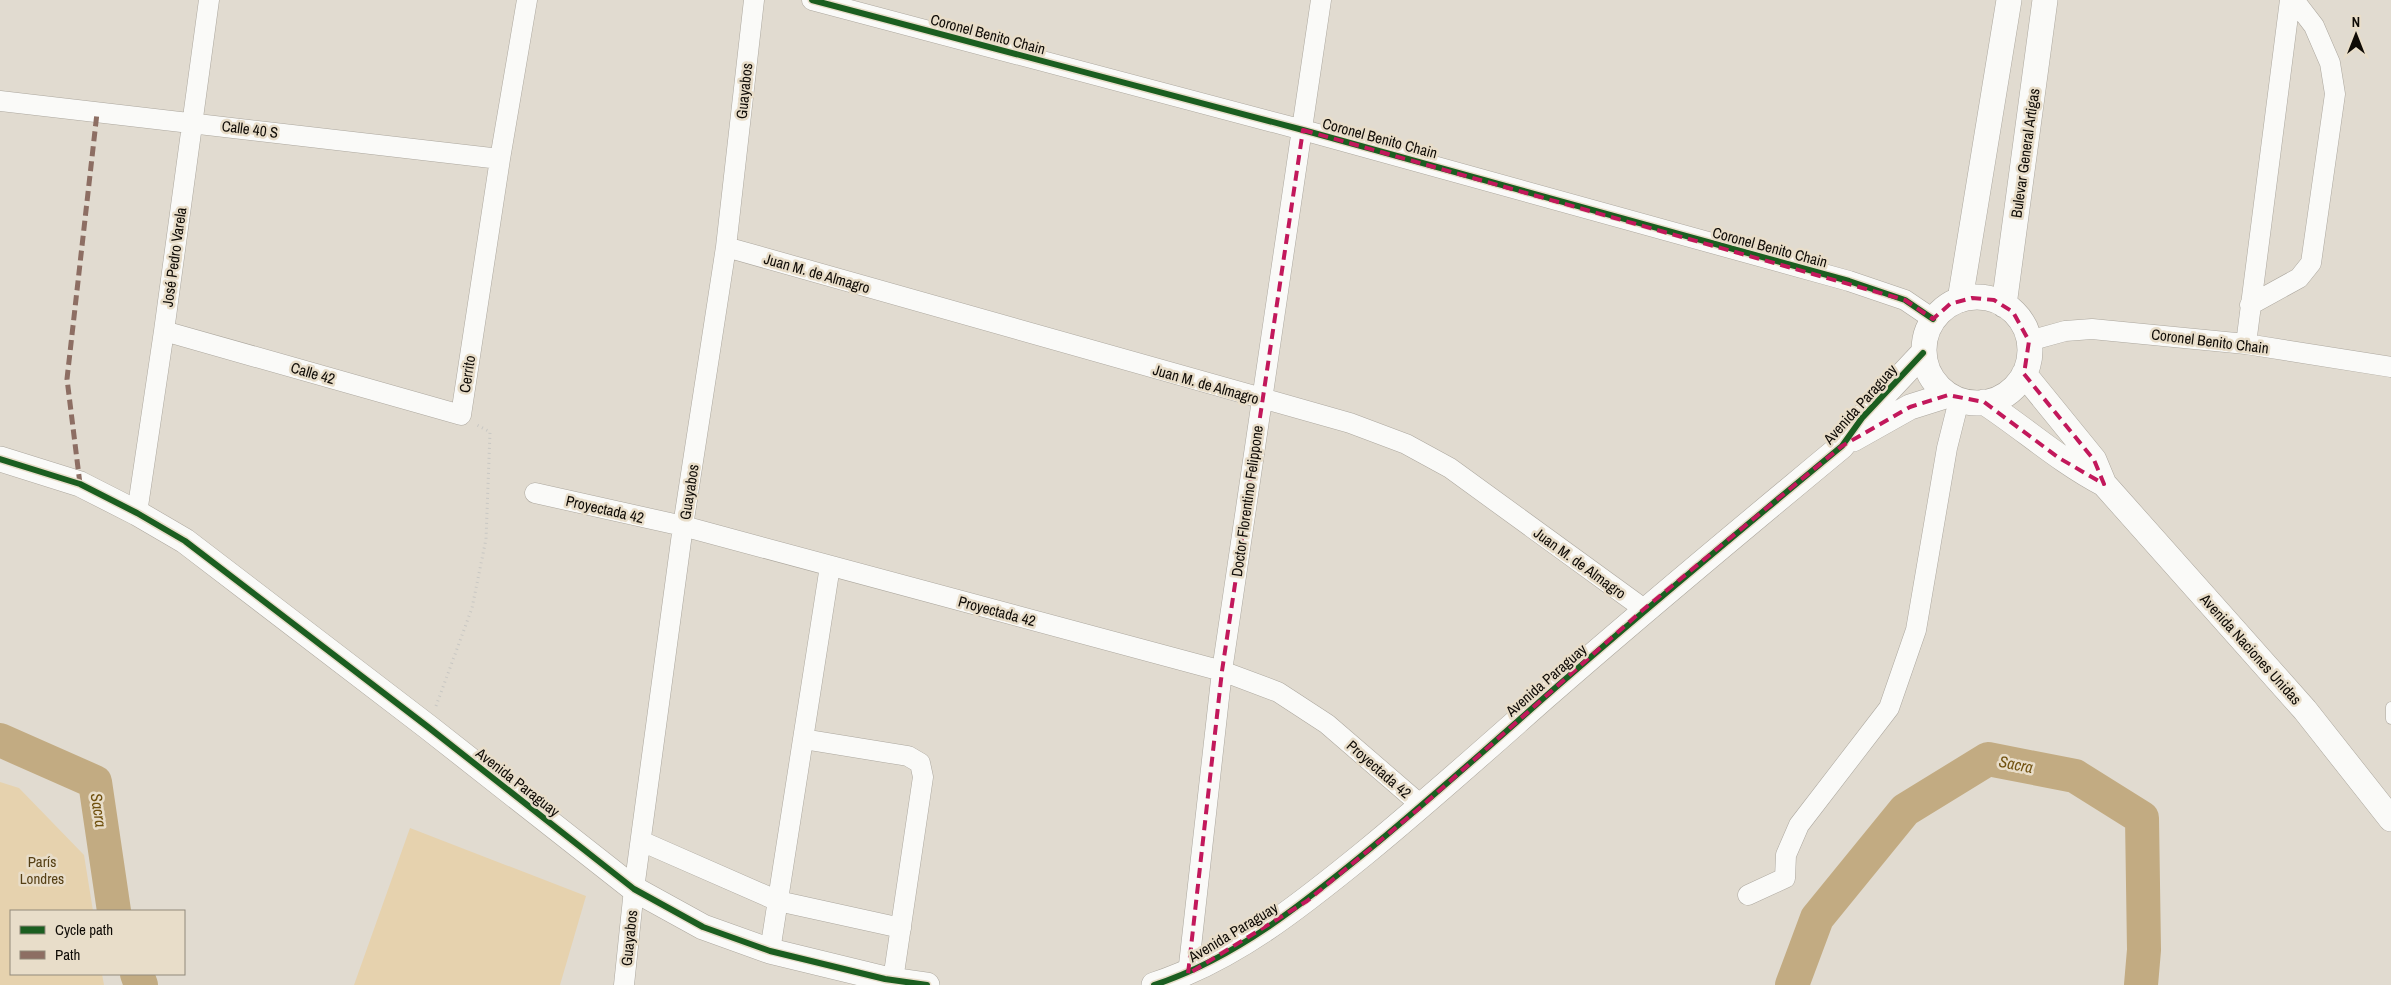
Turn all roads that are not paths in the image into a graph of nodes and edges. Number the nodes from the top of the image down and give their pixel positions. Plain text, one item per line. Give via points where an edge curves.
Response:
1 (209, 0) edge
2 (527, 0) edge
3 (754, 0) edge
4 (812, 0) edge
5 (1321, 0) edge
6 (2009, 0) edge
7 (2045, 0) edge
8 (2290, 0) edge
9 (2294, 0) edge
10 (0, 101) edge
11 (192, 122) junction
12 (1303, 130) junction
13 (500, 159) junction
14 (726, 247) junction
15 (1960, 300) junction
16 (2004, 305) junction
17 (2250, 305) junction
18 (1934, 319) junction
19 (164, 331) junction
20 (2029, 341) junction
21 (2246, 344) junction
22 (1923, 352) junction
23 (2391, 367) edge
24 (2024, 374) junction
25 (1953, 397) junction
26 (1262, 400) junction
27 (1984, 402) junction
28 (461, 415) joint
29 (1842, 446) junction
30 (0, 458) edge
31 (2104, 484) junction
32 (535, 493) dead end
33 (137, 513) junction
34 (683, 526) junction
35 (830, 566) junction
36 (1644, 609) junction
37 (1222, 671) junction
38 (2391, 707) edge
39 (2391, 719) edge
40 (803, 739) junction
41 (1422, 806) junction
42 (2391, 819) edge
43 (641, 841) junction
44 (634, 889) junction
45 (1748, 895) dead end
46 (778, 901) junction
47 (901, 928) junction
48 (770, 951) junction
49 (1188, 974) junction
50 (893, 980) junction
51 (624, 985) edge
52 (927, 985) edge
53 (1154, 985) edge

1 - 11 street, José Pedro Varela
2 - 13 street, Cerrito
3 - 14 street, Guayabos
4 - 12 street, Coronel Benito Chain
5 - 12 street, Doctor Florentino Felippone
6 - 15 street
7 - 16 street, Bulevar General Artigas
8 - 17 street
9 - 17 street via 2318,33 2330,63 2335,94 2311,263 2299,278
10 - 11 street, Calle 40 S
11 - 13 street, Calle 40 S
11 - 19 street, José Pedro Varela
12 - 18 street, Coronel Benito Chain via 1876,289 1905,300
12 - 26 street, Doctor Florentino Felippone
13 - 28 street, Cerrito
14 - 26 street, Juan M. de Almagro
14 - 34 street, Guayabos
15 - 16 street via 1983,298
15 - 18 street
16 - 20 street via 2020,320
17 - 21 street
18 - 22 street via 1928,329
19 - 28 street, Calle 42
19 - 33 street, José Pedro Varela
20 - 21 street, Coronel Benito Chain via 2065,331 2092,329
20 - 24 street
21 - 23 street, Coronel Benito Chain
22 - 25 street via 1930,376
22 - 29 street, Avenida Paraguay via 1862,418
24 - 27 street via 2008,393
24 - 31 street via 2094,460
25 - 27 street
25 - 29 street via 1910,407
25 - 45 street via 1916,630 1889,708 1799,825 1786,855 1784,878
26 - 36 street, Juan M. de Almagro via 1359,427 1406,444 1450,468
26 - 37 street, Doctor Florentino Felippone
27 - 31 street via 2058,458
29 - 36 street, Avenida Paraguay
30 - 33 street, Avenida Paraguay via 80,484
31 - 42 street, Avenida Naciones Unidas via 2305,710
32 - 34 street, Proyectada 42
33 - 44 street, Avenida Paraguay via 185,541
34 - 35 street, Proyectada 42
34 - 43 street, Guayabos
35 - 37 street, Proyectada 42
35 - 40 street
36 - 41 street, Avenida Paraguay
37 - 41 street, Proyectada 42 via 1278,692 1327,724
37 - 49 street, Doctor Florentino Felippone
38 - 39 lane
40 - 46 street
40 - 47 street via 908,756 920,763 923,777
41 - 49 street, Avenida Paraguay via 1307,901
43 - 44 street, Guayabos
43 - 46 street
44 - 48 street, Avenida Paraguay via 703,927
44 - 51 street, Guayabos
46 - 47 street
46 - 48 street
47 - 50 street
48 - 50 street, Avenida Paraguay
49 - 53 street, Avenida Paraguay
50 - 52 street, Avenida Paraguay

